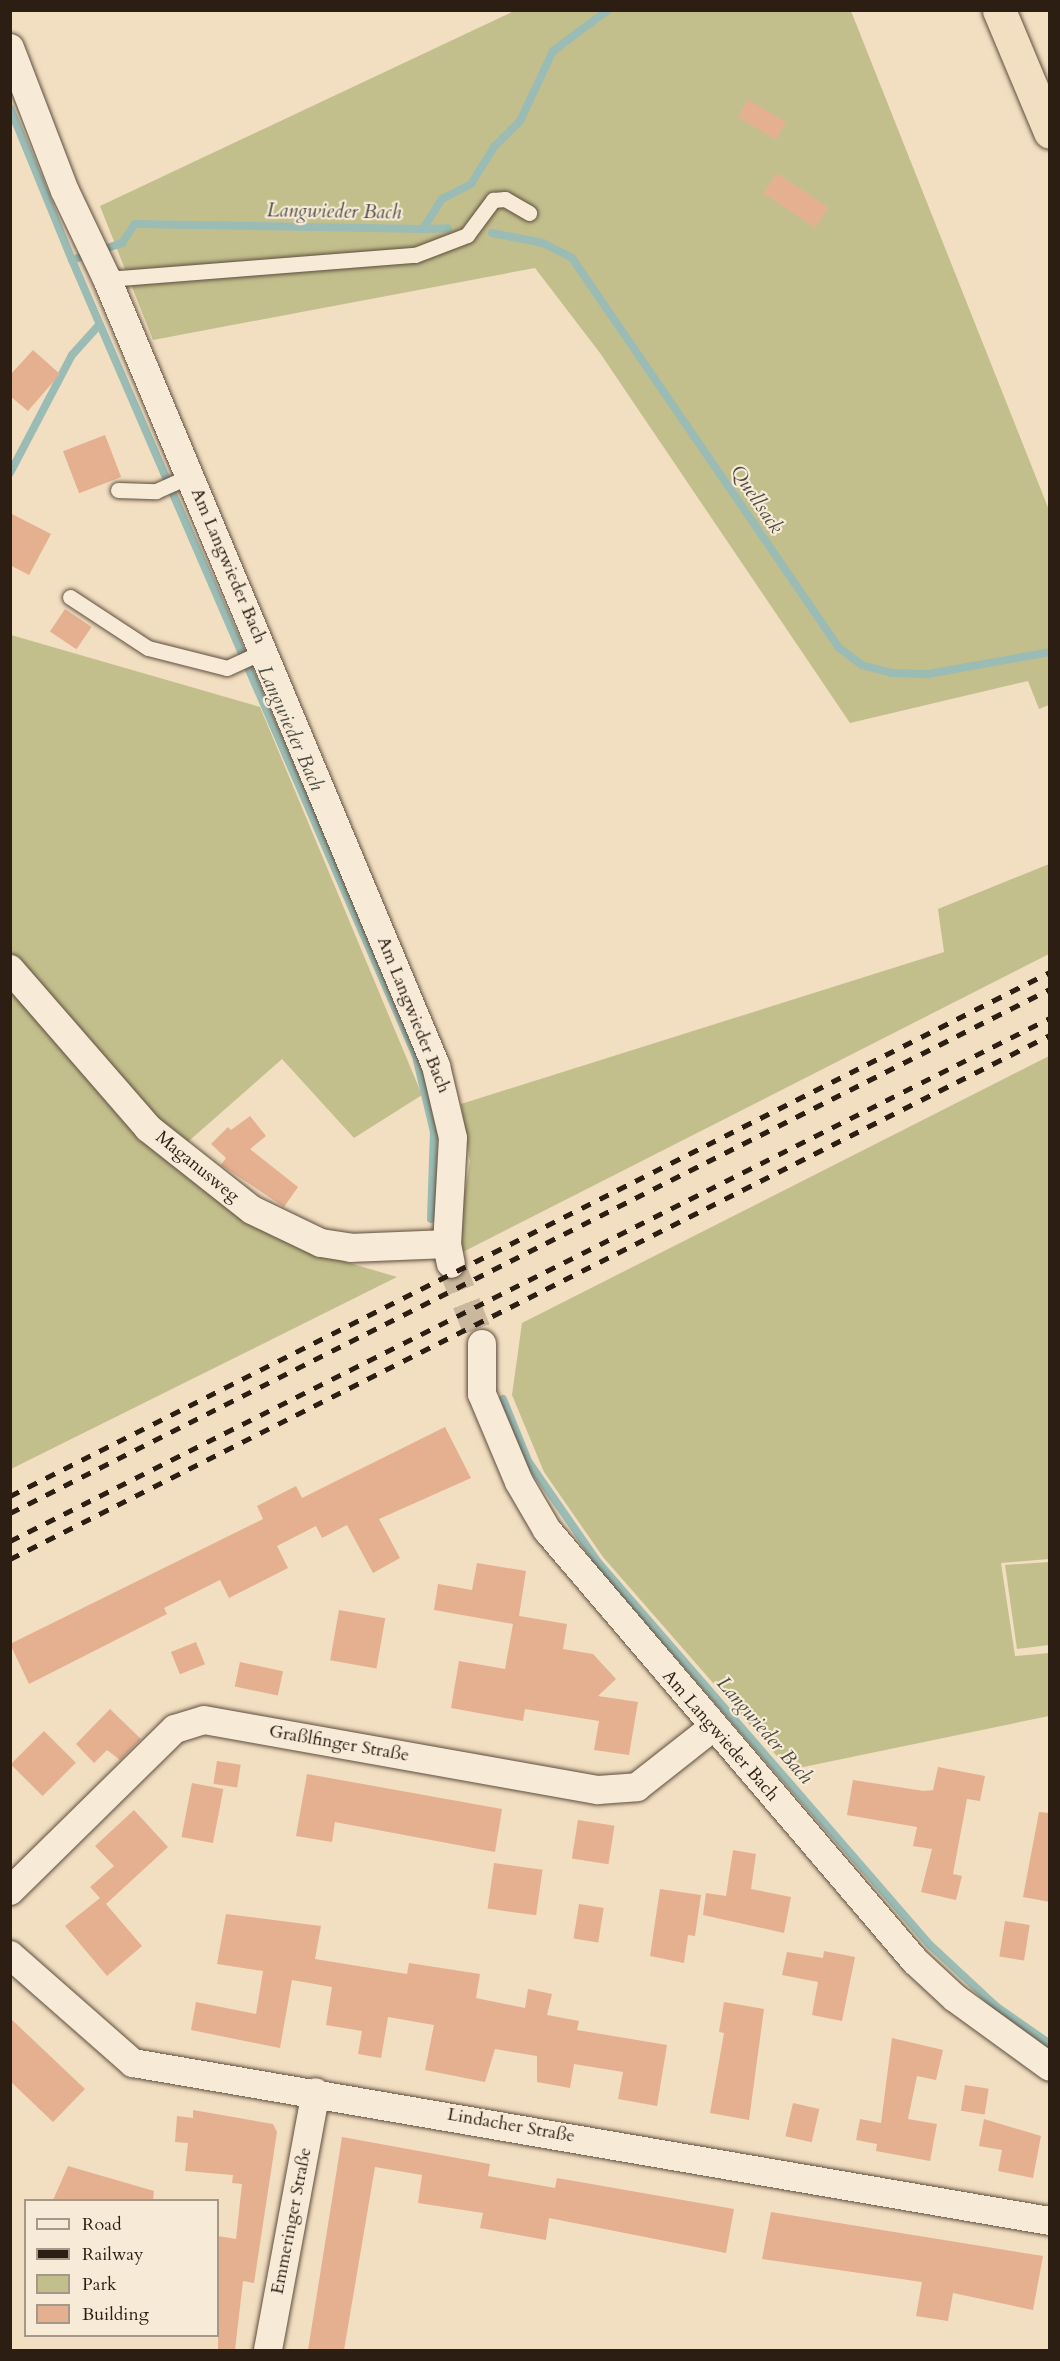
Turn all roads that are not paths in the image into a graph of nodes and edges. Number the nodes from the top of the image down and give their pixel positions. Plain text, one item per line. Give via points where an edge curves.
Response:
1 (999, 10) edge
2 (10, 48) edge
3 (1050, 132) edge
4 (529, 213) dead end
5 (99, 262) junction
6 (183, 479) junction
7 (118, 490) dead end
8 (70, 597) dead end
9 (257, 654) junction
10 (10, 969) edge
11 (449, 1254) joint
12 (483, 1344) tunnel mouth
13 (712, 1728) junction
14 (10, 1891) edge
15 (10, 1955) edge
16 (1050, 2067) edge
17 (316, 2092) junction
18 (1050, 2221) edge
19 (268, 2350) edge

1 - 3 highway
2 - 5 street, Am Langwieder Bach
4 - 5 lane via 505,199 493,200 467,235 415,255
5 - 6 street, Am Langwieder Bach
6 - 7 lane via 162,488
6 - 9 street, Am Langwieder Bach
8 - 9 lane via 148,648 232,666
9 - 11 street, Am Langwieder Bach via 446,1094 453,1138
10 - 11 street, Maganusweg via 148,1128 252,1210 321,1243
12 - 13 street, Am Langwieder Bach via 482,1394 519,1482 547,1530
13 - 14 street, Graßlfinger Straße via 637,1787 598,1790 204,1720 175,1729
13 - 16 street, Am Langwieder Bach via 915,1961 955,1998
15 - 17 street, Lindacher Straße via 133,2062
17 - 18 street, Lindacher Straße
17 - 19 street, Emmeringer Straße

